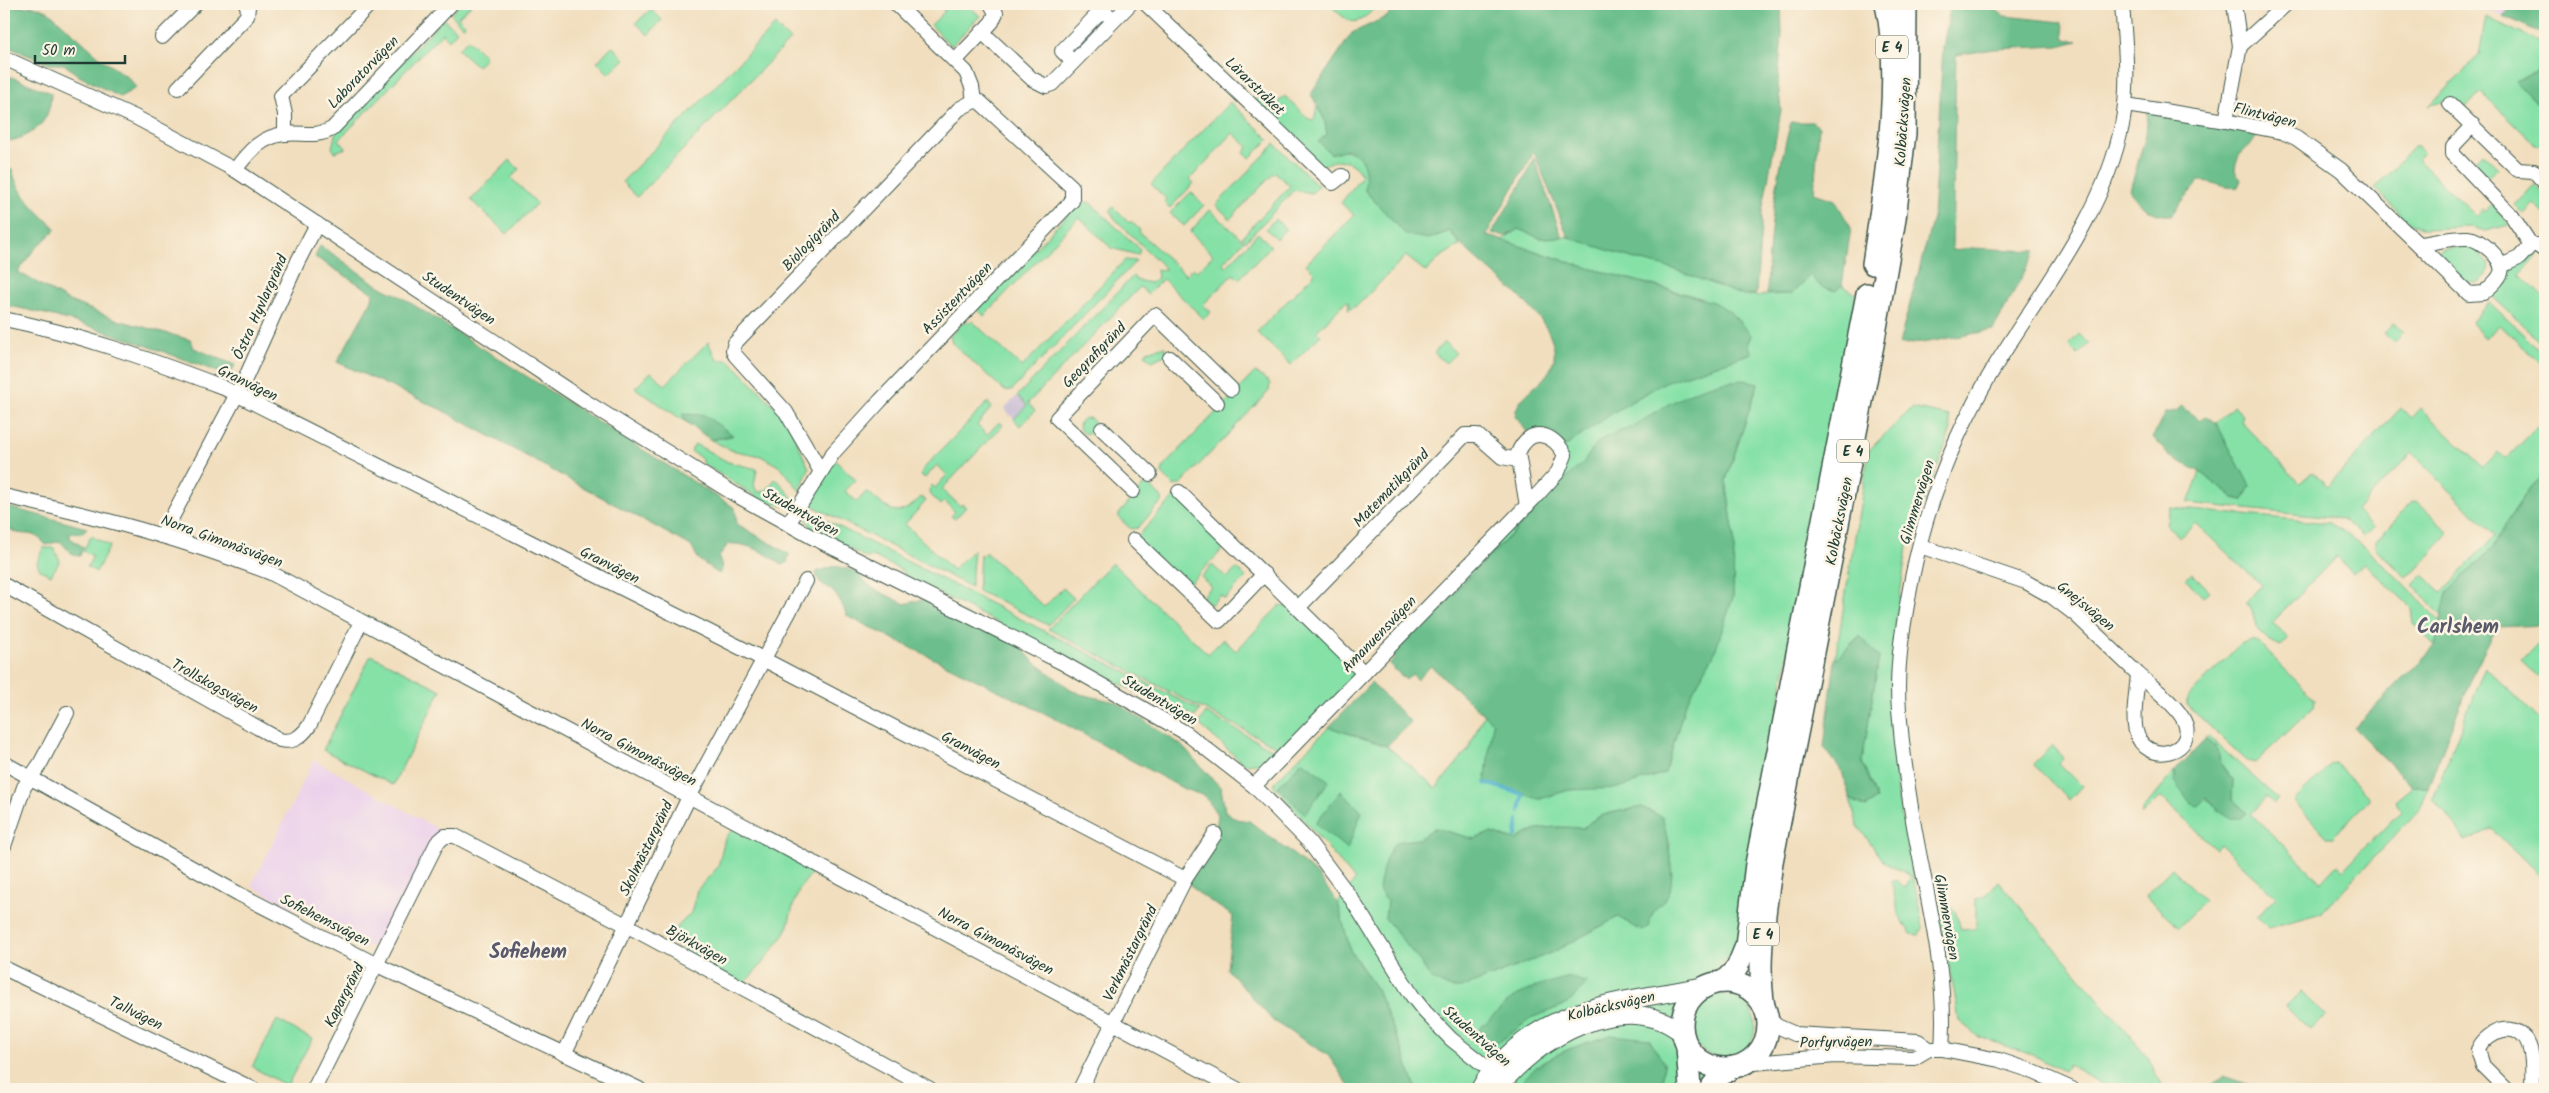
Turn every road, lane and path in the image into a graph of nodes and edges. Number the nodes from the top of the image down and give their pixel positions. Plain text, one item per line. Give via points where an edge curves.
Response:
1 (194, 4) edge
2 (246, 4) edge
3 (370, 4) edge
4 (451, 4) edge
5 (896, 4) edge
6 (991, 4) edge
7 (1130, 4) edge
8 (1146, 4) edge
9 (1886, 4) edge
10 (1906, 4) edge
11 (2122, 4) edge
12 (2234, 4) edge
13 (2286, 4) edge
14 (982, 32) junction
15 (162, 38) dead end
16 (2240, 46) junction
17 (4, 58) edge
18 (956, 60) junction
19 (178, 88) dead end
20 (974, 101) junction
21 (2450, 104) dead end
22 (2126, 105) junction
23 (2226, 121) junction
24 (2472, 125) junction
25 (285, 134) junction
26 (235, 170) junction
27 (1342, 176) dead end
28 (2545, 182) edge
29 (316, 224) junction
30 (2418, 244) junction
31 (2531, 245) junction
32 (2545, 251) edge
33 (2502, 266) junction
34 (4, 319) edge
35 (1170, 358) dead end
36 (1232, 389) dead end
37 (237, 395) junction
38 (1217, 404) dead end
39 (1102, 429) dead end
40 (1518, 460) junction
41 (820, 470) junction
42 (1150, 474) dead end
43 (1133, 491) dead end
44 (1179, 492) dead end
45 (4, 496) edge
46 (1527, 506) junction
47 (788, 524) junction
48 (162, 536) junction
49 (1134, 540) dead end
50 (1920, 546) junction
51 (1264, 574) junction
52 (806, 581) dead end
53 (4, 585) edge
54 (1298, 608) junction
55 (361, 622) junction
56 (763, 659) junction
57 (1364, 673) junction
58 (2138, 674) junction
59 (67, 713) dead end
60 (4, 763) edge
61 (30, 778) junction
62 (1254, 786) junction
63 (689, 797) junction
64 (1215, 834) dead end
65 (446, 836) joint
66 (4, 846) edge
67 (1185, 879) junction
68 (626, 925) junction
69 (376, 965) junction
70 (4, 968) edge
71 (1716, 984) junction
72 (1766, 1012) junction
73 (1114, 1022) junction
74 (1685, 1040) junction
75 (1936, 1049) junction
76 (564, 1054) junction
77 (1738, 1066) junction
78 (1498, 1081) edge
79 (253, 1089) edge
80 (314, 1089) edge
81 (638, 1089) edge
82 (930, 1089) edge
83 (1080, 1089) edge
84 (1237, 1089) edge
85 (1480, 1089) edge
86 (1690, 1089) edge
87 (1710, 1089) edge
88 (2072, 1089) edge
89 (2506, 1089) edge
90 (2532, 1089) edge

1 - 15 street
2 - 19 street via 246,16
3 - 25 street via 281,96
4 - 25 street, Laboratorvägen via 332,129 315,135
5 - 18 street
6 - 14 street via 995,17
7 - 14 street via 1052,84 1040,85
8 - 27 street, Lärarstråket via 1333,183
9 - 71 highway, Kolbäcksvägen / E 4 via 1892,49 1891,99 1873,264 1758,855 1746,946 1737,968
10 - 72 highway, Kolbäcksvägen / E 4 via 1905,133 1895,219 1772,862 1762,947 1761,991
11 - 22 street, Glimmervägen
12 - 16 street
13 - 16 street
14 - 18 street
16 - 23 street
17 - 26 street, Studentvägen via 129,114
18 - 20 street via 966,72
20 - 41 street, Biologigränd via 959,109 735,343 735,355 786,412
20 - 41 street, Assistentvägen via 986,106 1072,187 1072,201 880,400
21 - 24 street
22 - 23 street, Flintvägen
22 - 50 street, Glimmervägen via 2114,154 2089,216 1970,409 1942,472
23 - 30 street, Flintvägen via 2282,132 2296,138 2341,170
24 - 28 street via 2518,170 2534,171
24 - 31 street via 2453,146 2453,154 2512,216
25 - 26 street, Laboratorvägen via 253,148
26 - 29 street, Studentvägen
29 - 37 street, Östra Hyvlargränd
29 - 47 street, Studentvägen via 591,406
30 - 33 street via 2468,238 2478,241
30 - 33 street, Flintvägen via 2470,294 2477,295 2489,288 2501,273
31 - 32 street
31 - 33 street, Flintvägen via 2519,258
34 - 37 street, Granvägen via 60,331 150,360
35 - 38 street
36 - 43 street, Geografigränd via 1155,315 1057,418
37 - 48 street, Östra Hyvlargränd
37 - 56 street, Granvägen
39 - 42 street
40 - 46 street
40 - 46 street, Amanuensvägen via 1521,446 1538,435 1551,438 1565,455 1558,472
40 - 54 street, Matematikgränd via 1502,457 1478,435 1465,435
41 - 47 street, Assistentvägen
44 - 51 street
45 - 48 street, Norra Gimonäsvägen
46 - 57 street, Amanuensvägen
47 - 62 street, Studentvägen via 1128,698 1186,733
48 - 55 street, Norra Gimonäsvägen via 271,573
49 - 51 street via 1220,621
50 - 58 street, Gnejsvägen via 2026,582 2055,599
50 - 75 street, Glimmervägen via 1904,628 1898,708 1912,819 1936,941 1945,1012
51 - 54 street
52 - 56 street, Skolmästargränd
53 - 55 street, Trollskogsvägen via 105,644 287,741 299,737 309,726
54 - 57 street
55 - 63 street, Norra Gimonäsvägen
56 - 63 street, Skolmästargränd
56 - 67 street, Granvägen
57 - 62 street, Amanuensvägen
58 - 58 street, Gnejsvägen via 2135,730 2148,748 2154,752 2169,753 2185,739 2186,727 2179,713
59 - 61 street
60 - 61 street, Sofiehemsvägen
61 - 66 street
61 - 69 street, Sofiehemsvägen via 239,894
62 - 78 street, Studentvägen via 1333,871 1425,1012
63 - 68 street, Skolmästargränd
63 - 73 street, Norra Gimonäsvägen
64 - 67 street, Verkmästargränd
65 - 68 street, Björkvägen via 455,836
65 - 69 street, Kapargränd via 438,843
67 - 73 street, Verkmästargränd
68 - 76 street, Skolmästargränd
68 - 82 street, Björkvägen
69 - 76 street, Sofiehemsvägen
69 - 80 street, Kapargränd
70 - 79 street, Tallvägen
71 - 72 highway via 1738,984 1752,992
71 - 74 highway, E 4 via 1690,1000 1683,1016
71 - 78 main road, Kolbäcksvägen via 1589,1008 1563,1017 1522,1042
72 - 75 street, Porfyrvägen via 1778,1026 1796,1034 1918,1041
72 - 77 highway, E 4 via 1766,1039 1759,1052
73 - 83 street, Verkmästargränd
73 - 84 street, Norra Gimonäsvägen
74 - 77 highway via 1700,1060 1717,1067
74 - 78 main road, Kolbäcksvägen via 1674,1026 1648,1017 1619,1017 1586,1024 1557,1035 1536,1048
74 - 86 highway, E 4
75 - 77 street, Porfyrvägen via 1914,1058 1835,1056
75 - 88 street, Porfyrvägen via 1999,1060
76 - 81 street, Sofiehemsvägen
77 - 87 highway, E 4 via 1722,1075
78 - 85 main road, Kolbäcksvägen
89 - 90 street via 2482,1066 2478,1050 2487,1037 2504,1029 2518,1033 2529,1046

